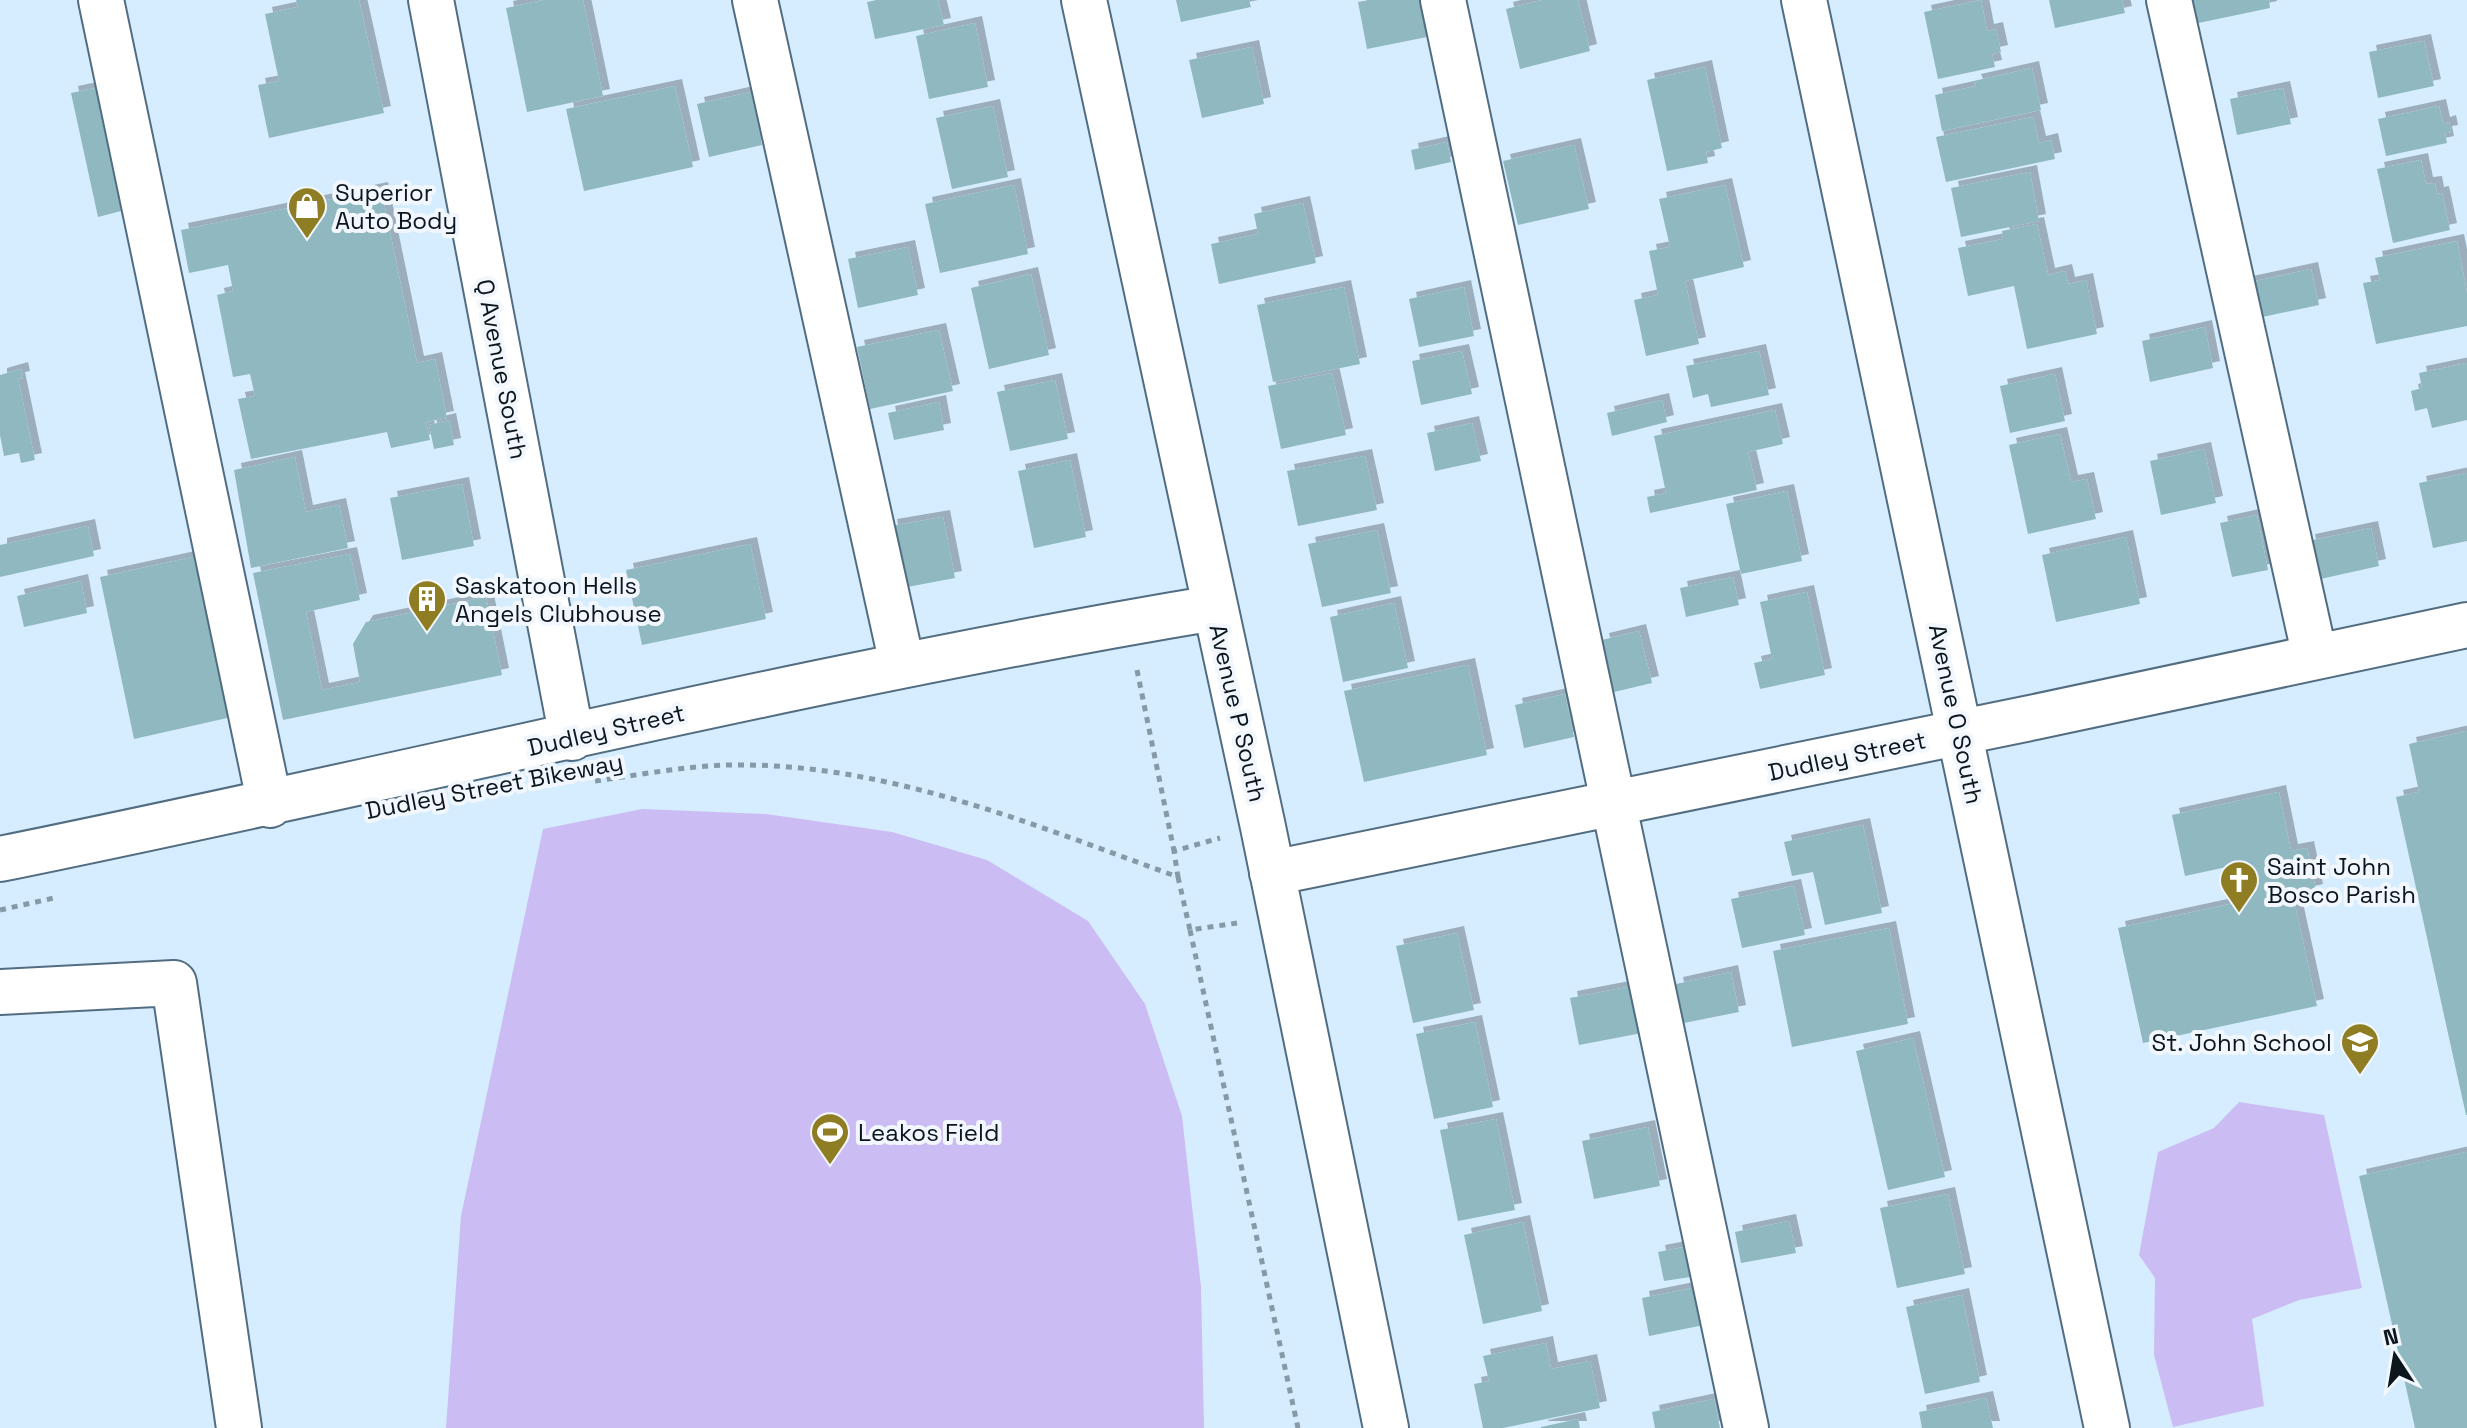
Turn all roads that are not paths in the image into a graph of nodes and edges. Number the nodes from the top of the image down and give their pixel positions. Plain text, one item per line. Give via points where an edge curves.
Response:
1 (101, 0) edge
2 (431, 0) edge
3 (755, 0) edge
4 (1084, 0) edge
5 (1443, 0) edge
6 (1804, 0) edge
7 (2169, 0) edge
8 (1214, 608) junction
9 (2467, 625) edge
10 (2315, 657) junction
11 (902, 664) junction
12 (1960, 732) junction
13 (572, 738) junction
14 (270, 805) junction
15 (1614, 805) junction
16 (0, 859) edge
17 (1272, 873) junction
18 (0, 992) edge
19 (239, 1428) edge
20 (1386, 1428) edge
21 (1746, 1428) edge
22 (2107, 1428) edge

1 - 14 street
2 - 13 street, Q Avenue South
3 - 11 street
4 - 8 street, Avenue P South
5 - 15 street
6 - 12 street, Avenue O South
7 - 10 street
8 - 11 street, Dudley Street
8 - 17 street, Avenue P South
9 - 10 street, Dudley Street
10 - 12 street, Dudley Street
11 - 13 street, Dudley Street
12 - 15 street, Dudley Street
12 - 22 street, Avenue O South
13 - 14 street, Dudley Street
14 - 16 street, Dudley Street
15 - 17 street, Dudley Street
15 - 21 street
17 - 20 street, Avenue P South
18 - 19 street via 174,983

